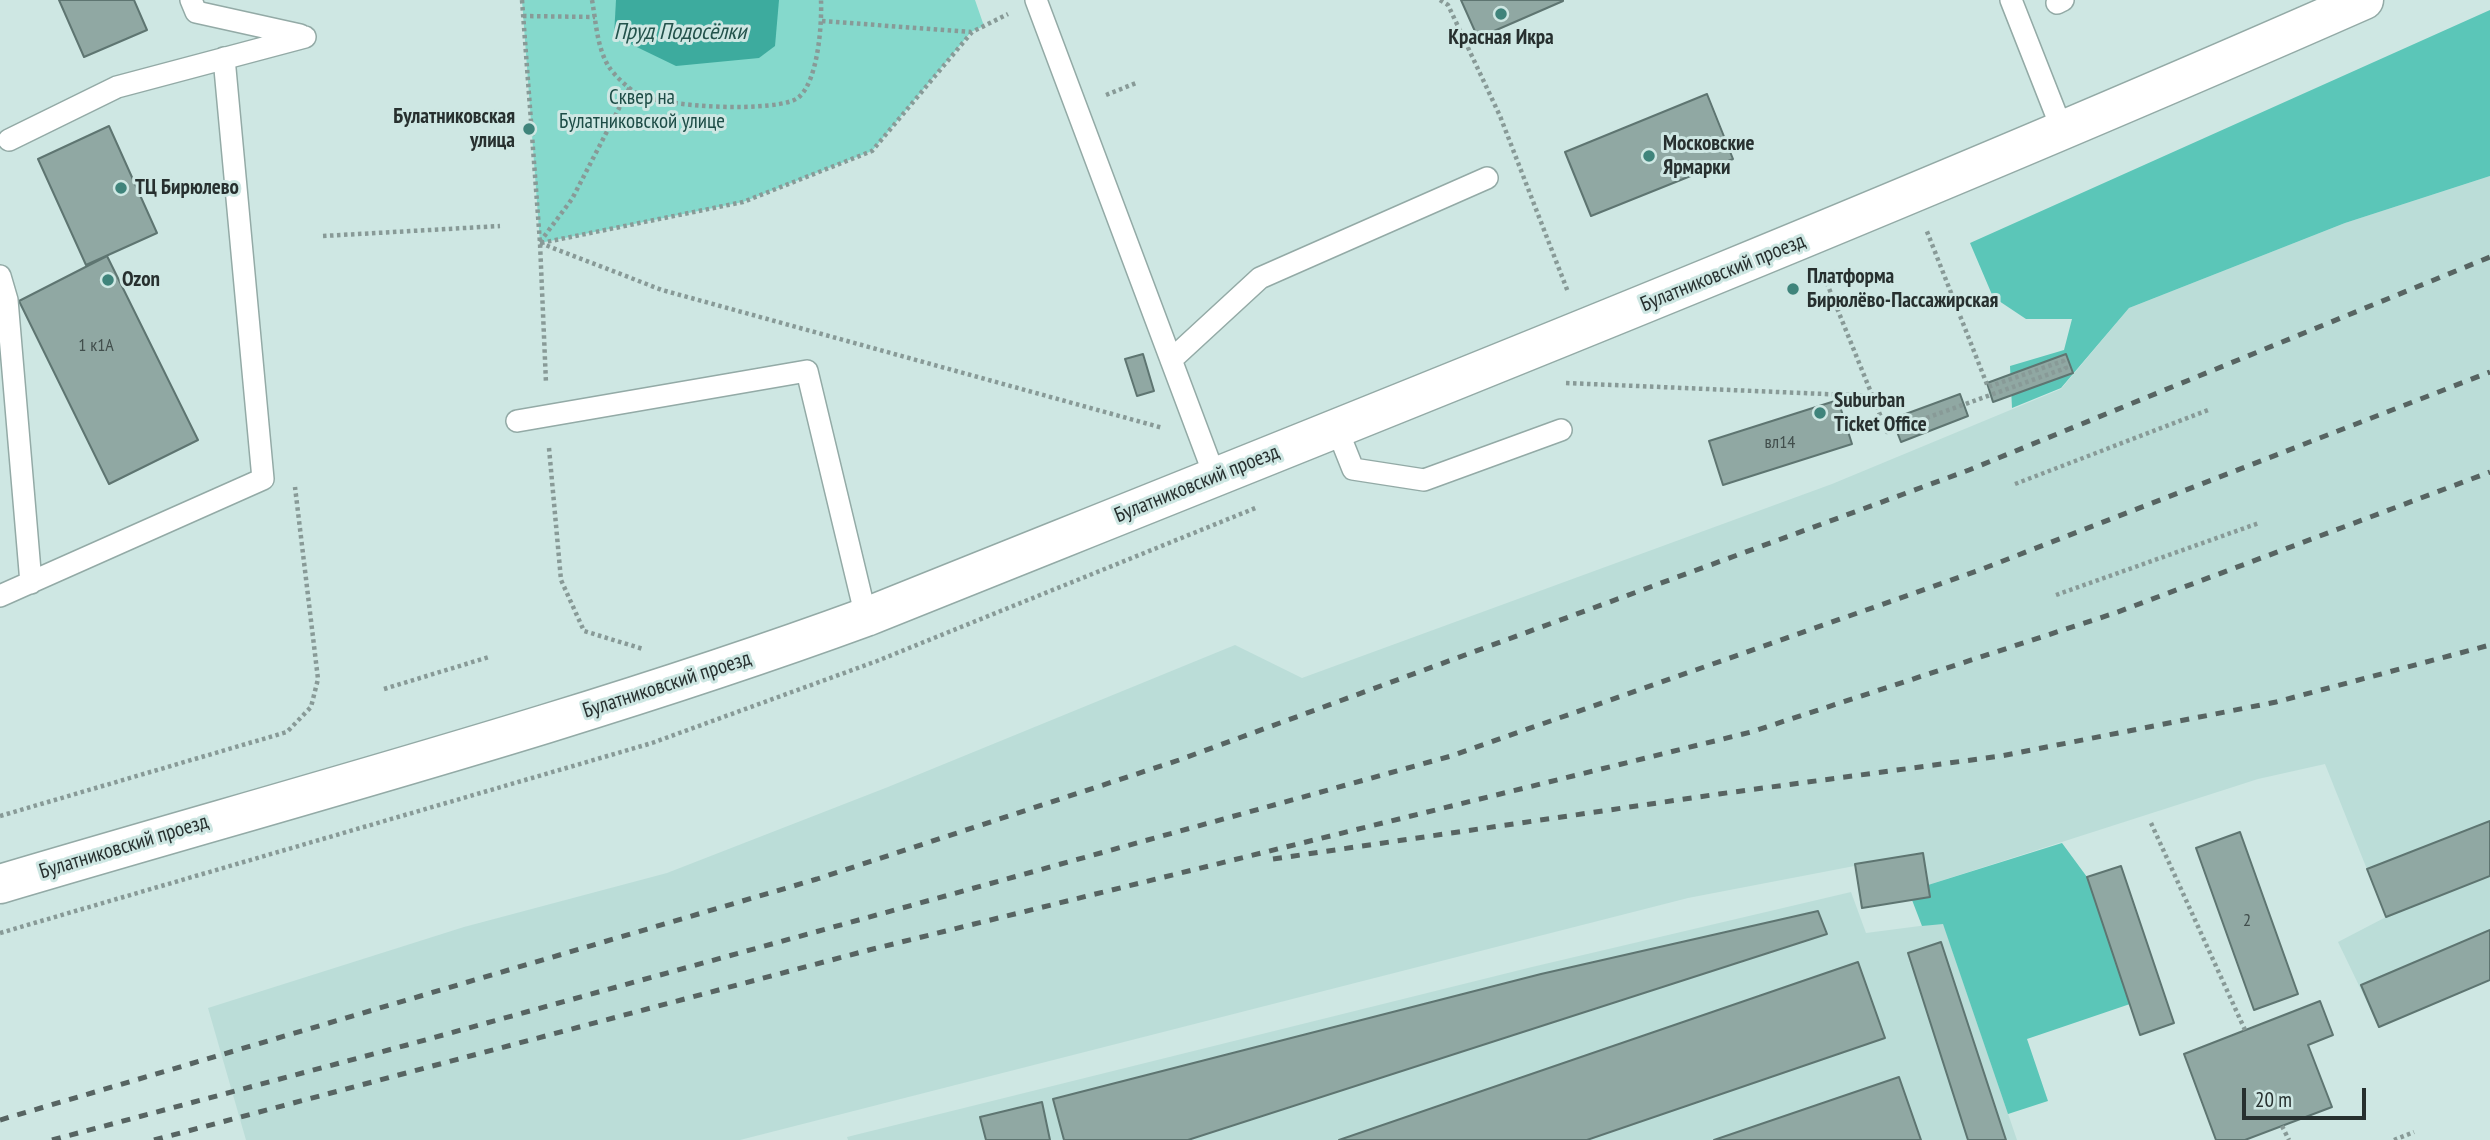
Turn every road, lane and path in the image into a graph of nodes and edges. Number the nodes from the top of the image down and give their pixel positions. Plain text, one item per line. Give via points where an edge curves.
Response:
1 (191, 0) edge
2 (522, 0) edge
3 (592, 0) edge
4 (821, 0) edge
5 (1037, 0) edge
6 (1440, 0) edge
7 (2011, 0) edge
8 (2364, 0) edge
9 (523, 16) junction
10 (595, 17) junction
11 (822, 21) junction
12 (971, 32) junction
13 (224, 58) junction
14 (630, 87) junction
15 (2063, 132) junction
16 (9, 140) dead end
17 (1487, 178) dead end
18 (500, 226) dead end
19 (1926, 227) dead end
20 (323, 236) dead end
21 (540, 243) junction
22 (0, 276) edge
23 (1824, 276) dead end
24 (1569, 295) dead end
25 (1171, 360) junction
26 (1566, 383) dead end
27 (546, 396) dead end
28 (1873, 396) junction
29 (2211, 409) dead end
30 (517, 421) dead end
31 (1337, 429) junction
32 (1561, 430) dead end
33 (548, 438) dead end
34 (1200, 438) junction
35 (1215, 477) junction
36 (2015, 484) dead end
37 (2259, 523) dead end
38 (31, 583) junction
39 (2056, 595) dead end
40 (0, 596) edge
41 (866, 617) junction
42 (656, 644) dead end
43 (489, 657) dead end
44 (384, 689) dead end
45 (312, 706) dead end
46 (0, 816) edge
47 (2151, 823) dead end
48 (0, 884) edge
49 (2245, 1030) dead end
50 (2282, 1126) dead end
51 (2414, 1132) dead end
52 (2289, 1140) edge
53 (2394, 1140) edge

1 - 13 lane via 196,12 305,37
2 - 9 path
3 - 10 path
4 - 11 path
5 - 12 path
5 - 25 lane
6 - 24 path via 1448,5 1478,64
7 - 15 lane
8 - 15 street, Булатниковский проезд
9 - 10 path
9 - 21 path
10 - 14 path via 610,69
11 - 12 path
11 - 14 path via 812,75 799,97 783,105 682,105 637,94
12 - 21 path via 872,151 743,202
13 - 16 lane via 117,87
13 - 38 lane via 263,479
14 - 21 path via 572,199
15 - 31 street, Булатниковский проезд
17 - 25 lane via 1260,278
18 - 20 path
19 - 28 path via 1988,387 2063,361 2066,368 1887,432
21 - 27 path
21 - 34 path via 662,290
22 - 38 lane via 7,300
23 - 28 path
25 - 34 lane
26 - 28 path
29 - 36 path
30 - 41 lane via 807,371
31 - 32 lane via 1353,469 1424,480
31 - 35 street, Булатниковский проезд
33 - 42 path via 561,580 584,631 644,649
34 - 35 lane
35 - 41 street, Булатниковский проезд
37 - 39 path
38 - 40 lane
41 - 48 street, Булатниковский проезд via 777,650 540,724
43 - 44 path
45 - 46 path via 287,732
47 - 49 path
50 - 52 path
51 - 53 path

